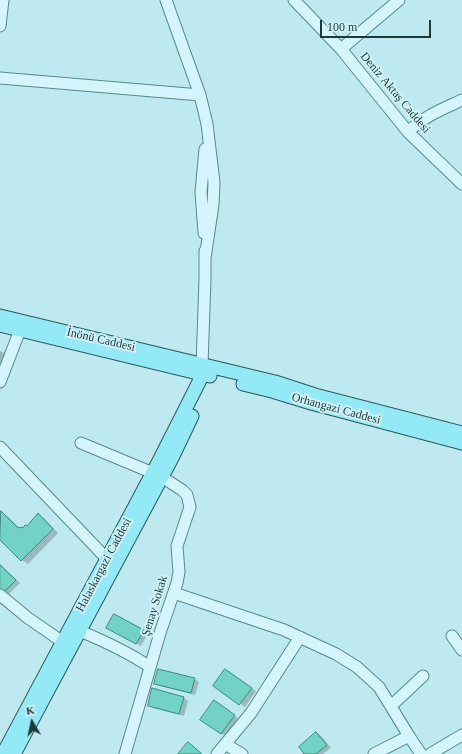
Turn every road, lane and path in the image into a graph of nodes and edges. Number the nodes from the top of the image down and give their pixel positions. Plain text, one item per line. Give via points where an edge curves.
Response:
1 (3, 0) edge
2 (166, 0) edge
3 (294, 0) edge
4 (399, 0) edge
5 (0, 22) edge
6 (0, 26) edge
7 (341, 49) junction
8 (0, 78) edge
9 (200, 95) junction
10 (462, 100) edge
11 (408, 132) junction
12 (462, 184) edge
13 (0, 316) edge
14 (0, 326) edge
15 (22, 326) junction
16 (206, 370) junction
17 (0, 382) edge
18 (380, 417) junction
19 (462, 433) edge
20 (81, 443) dead end
21 (462, 443) edge
22 (0, 447) edge
23 (158, 475) junction
24 (111, 563) junction
25 (174, 593) junction
26 (0, 595) edge
27 (80, 630) junction
28 (452, 636) dead end
29 (300, 637) junction
30 (66, 645) junction
31 (462, 650) edge
32 (150, 667) junction
33 (423, 676) dead end
34 (391, 706) junction
35 (462, 735) edge
36 (409, 736) junction
37 (225, 744) junction
38 (3, 754) edge
39 (14, 754) edge
40 (124, 754) edge
41 (217, 754) edge
42 (242, 754) edge
43 (374, 754) edge
44 (421, 754) edge
45 (430, 754) edge

1 - 5 street
2 - 9 street
3 - 7 street, Deniz Aktaş Caddesi
4 - 7 street
5 - 6 street
7 - 11 street, Deniz Aktaş Caddesi
8 - 9 street
9 - 16 street via 207,124 201,192 205,258
10 - 11 street via 424,118
11 - 12 street, Deniz Aktaş Caddesi
13 - 15 main road
14 - 15 main road
15 - 16 main road, Orhangazi Caddesi
15 - 17 street
16 - 18 main road, Orhangazi Caddesi
16 - 23 main road
18 - 19 main road, Orhangazi Caddesi
18 - 21 main road, Orhangazi Caddesi
20 - 23 street
22 - 24 street
23 - 24 main road
23 - 25 street, Şenay Sokak via 182,490 190,502 177,546 179,572
24 - 27 main road
24 - 30 main road, Halaskargazi Caddesi
25 - 29 street
25 - 32 street, Şenay Sokak
26 - 30 street
27 - 30 main road
27 - 32 street via 104,640
28 - 31 street
29 - 34 street via 357,667 379,687
29 - 37 street via 251,713
30 - 38 main road, Halaskargazi Caddesi
30 - 39 main road
32 - 40 street, Şenay Sokak
33 - 34 street
34 - 36 street
35 - 45 street
36 - 43 street
36 - 44 street
37 - 41 street
37 - 42 street

